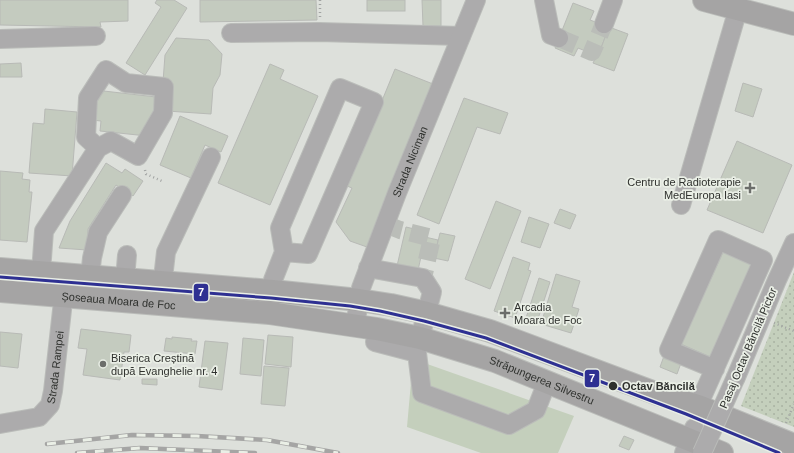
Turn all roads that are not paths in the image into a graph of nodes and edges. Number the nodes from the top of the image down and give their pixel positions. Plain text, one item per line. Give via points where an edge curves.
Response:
1 (476, 0) edge
2 (544, 0) edge
3 (613, 0) edge
4 (704, 0) edge
5 (746, 5) edge
6 (794, 11) edge
7 (604, 24) tunnel mouth
8 (794, 24) edge
9 (231, 33) dead end
10 (96, 36) dead end
11 (461, 36) junction
12 (559, 38) tunnel mouth
13 (0, 39) edge
14 (98, 148) junction
15 (211, 157) dead end
16 (122, 195) dead end
17 (681, 205) dead end
18 (794, 243) edge
19 (284, 252) junction
20 (127, 255) dead end
21 (368, 268) junction
22 (0, 269) edge
23 (41, 272) junction
24 (66, 274) junction
25 (90, 276) junction
26 (125, 279) junction
27 (162, 282) junction
28 (0, 291) edge
29 (272, 291) junction
30 (64, 296) junction
31 (359, 300) junction
32 (160, 304) junction
33 (269, 313) junction
34 (427, 313) junction
35 (355, 326) junction
36 (377, 329) junction
37 (420, 338) junction
38 (715, 369) junction
39 (548, 382) junction
40 (698, 406) junction
41 (0, 424) edge
42 (794, 445) edge
43 (706, 446) edge

1 - 11 street, Strada Niciman
2 - 12 street via 551,35
3 - 7 street
4 - 5 main road
5 - 6 main road
5 - 8 main road
5 - 17 street
9 - 11 street via 320,32
10 - 13 street
11 - 21 street, Strada Niciman
14 - 14 street via 111,142 138,156 163,113 164,87 126,84 106,70 88,98 86,137
14 - 23 street via 44,231
15 - 27 street via 166,252
16 - 25 street via 98,232
18 - 43 street, Pasaj Octav Băncilă Pictor, bridge
19 - 19 street via 280,228 340,88 374,102 308,254
19 - 29 street via 273,280
20 - 26 street
21 - 31 street, Strada Niciman
21 - 34 street via 423,278 432,292
22 - 23 main road, Șoseaua Moara de Foc
23 - 24 main road, Șoseaua Moara de Foc
24 - 25 main road, Șoseaua Moara de Foc
24 - 30 street, Strada Rampei
25 - 26 main road, Șoseaua Moara de Foc
26 - 27 main road, Șoseaua Moara de Foc
27 - 29 main road, Șoseaua Moara de Foc
27 - 32 street
28 - 30 main road, Șoseaua Moara de Foc
29 - 31 main road, Șoseaua Moara de Foc
29 - 33 street
30 - 32 main road, Șoseaua Moara de Foc
30 - 41 street, Strada Rampei via 50,405 39,417
31 - 34 main road, Șoseaua Moara de Foc
31 - 35 street, Strada Niciman
32 - 33 main road, Șoseaua Moara de Foc
33 - 35 main road, Șoseaua Moara de Foc
34 - 37 street
34 - 40 main road, Șoseaua Moara de Foc via 490,331 658,394
35 - 36 main road, Străpungerea Silvestru
36 - 37 main road, Străpungerea Silvestru
36 - 39 street via 375,342 417,354 422,393 509,425 536,410
37 - 39 main road, Străpungerea Silvestru via 495,361
38 - 38 street via 763,260 718,240 669,350
38 - 40 street
39 - 43 main road, Străpungerea Silvestru
40 - 42 main road, Șoseaua Moara de Foc

